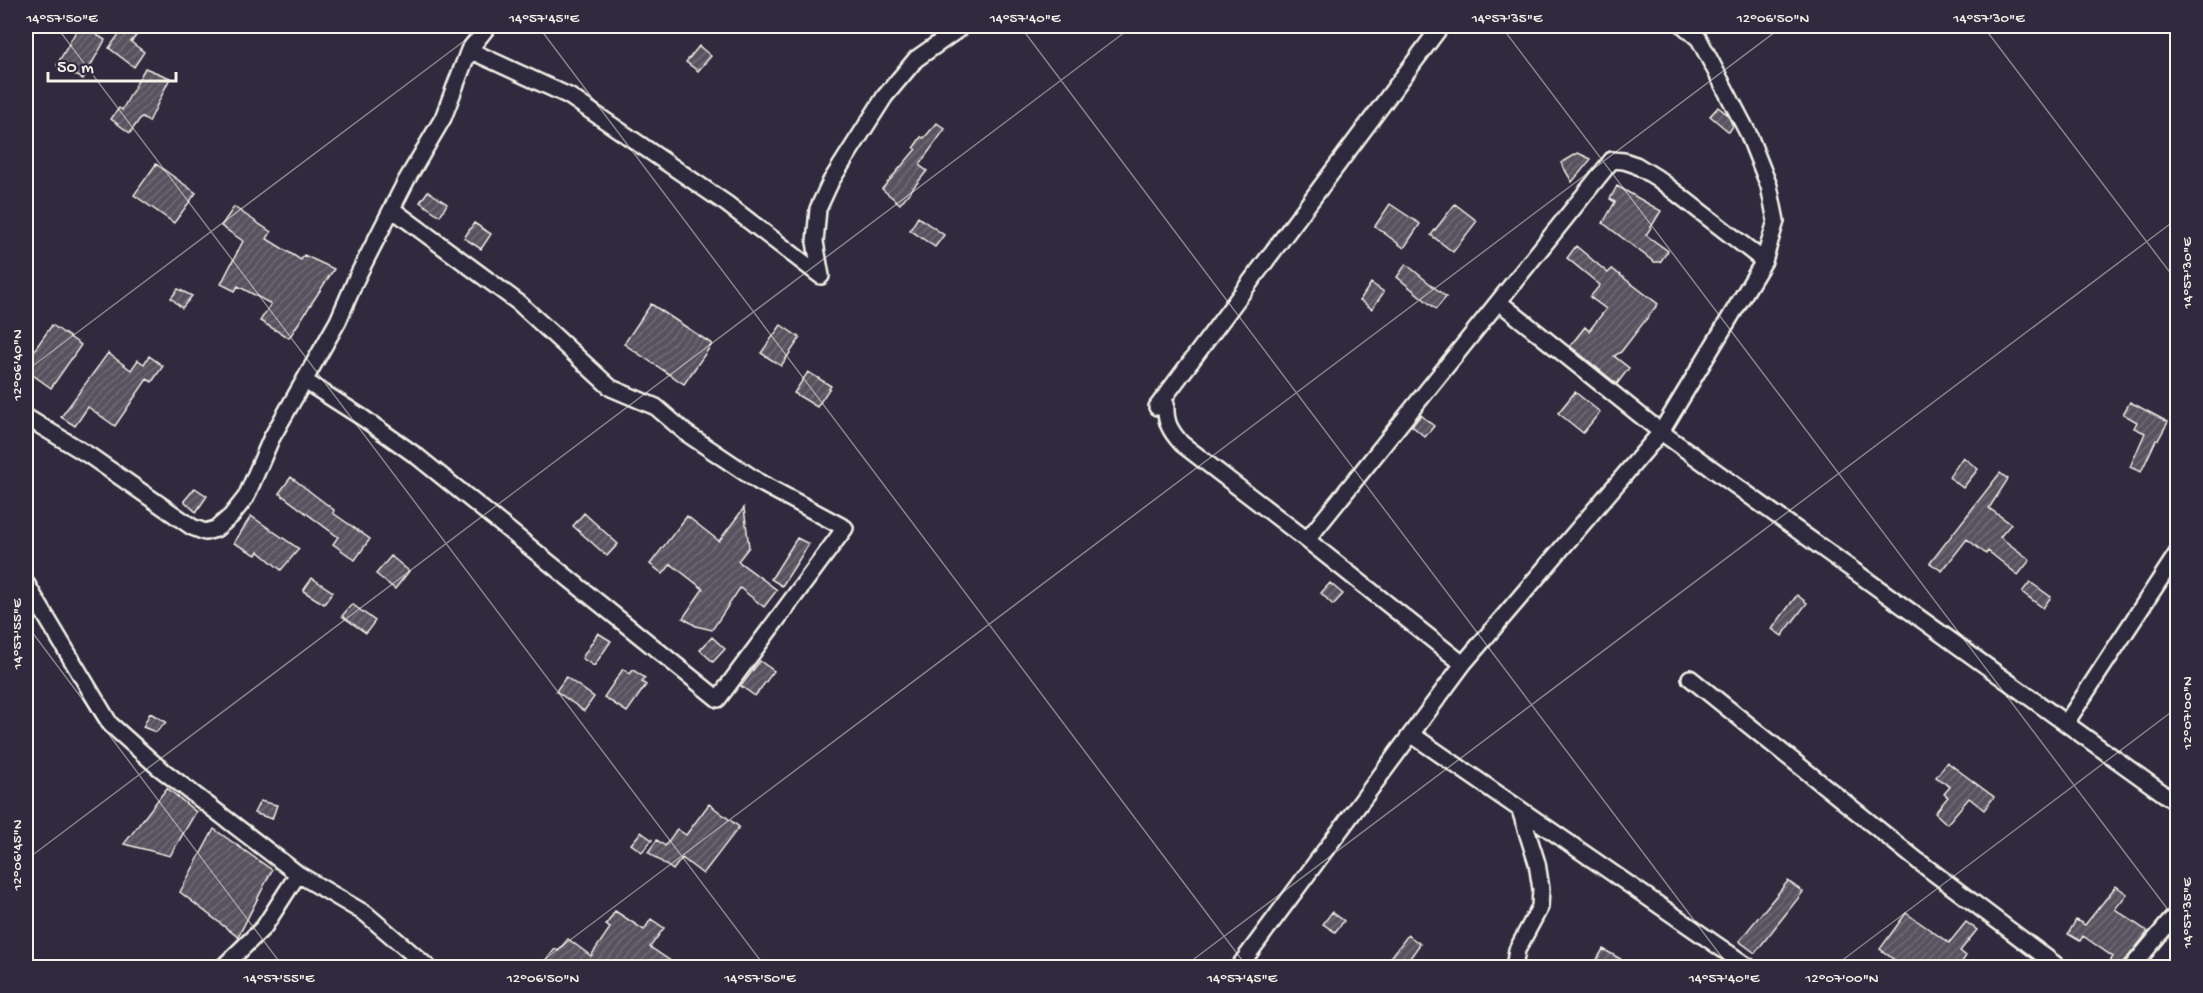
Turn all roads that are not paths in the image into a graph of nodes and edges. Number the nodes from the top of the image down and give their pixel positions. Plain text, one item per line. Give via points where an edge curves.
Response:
1 (488, 26) edge
2 (963, 26) edge
3 (1441, 26) edge
4 (1684, 26) edge
5 (469, 50) junction
6 (392, 209) junction
7 (1764, 261) junction
8 (1499, 302) junction
9 (305, 381) junction
10 (26, 417) edge
11 (1661, 432) junction
12 (1307, 540) junction
13 (2178, 552) edge
14 (26, 583) edge
15 (1463, 664) junction
16 (1690, 678) dead end
17 (2066, 723) junction
18 (1411, 734) junction
19 (2178, 804) edge
20 (1520, 810) junction
21 (298, 874) junction
22 (2178, 912) edge
23 (224, 967) edge
24 (429, 968) edge
25 (1238, 968) edge
26 (1514, 968) edge
27 (1750, 968) edge
28 (2060, 968) edge
29 (2131, 968) edge

1 - 5 street
2 - 5 street via 916,59 885,96 831,181 817,220 815,242 821,276 727,204 569,96
3 - 12 street via 1157,407 1166,404 1170,431 1182,444
4 - 7 street via 1699,39 1748,133 1769,186 1776,221
5 - 6 street via 443,118
6 - 9 street
6 - 9 street via 519,303 611,388 656,407 686,433 759,482 845,528 718,699 409,451
7 - 8 street via 1657,178 1636,165 1612,160
7 - 11 street
8 - 11 street
8 - 12 street
9 - 10 street via 271,439 246,497 216,530 205,532
11 - 15 street
11 - 17 street
12 - 15 street
13 - 17 street
14 - 21 street via 110,724 157,766
15 - 18 street
16 - 28 street via 1918,861
17 - 19 street
18 - 20 street
18 - 25 street
20 - 26 street via 1541,889 1540,907 1517,950
20 - 27 street
21 - 23 street via 264,927
21 - 24 street via 366,914
22 - 29 street

